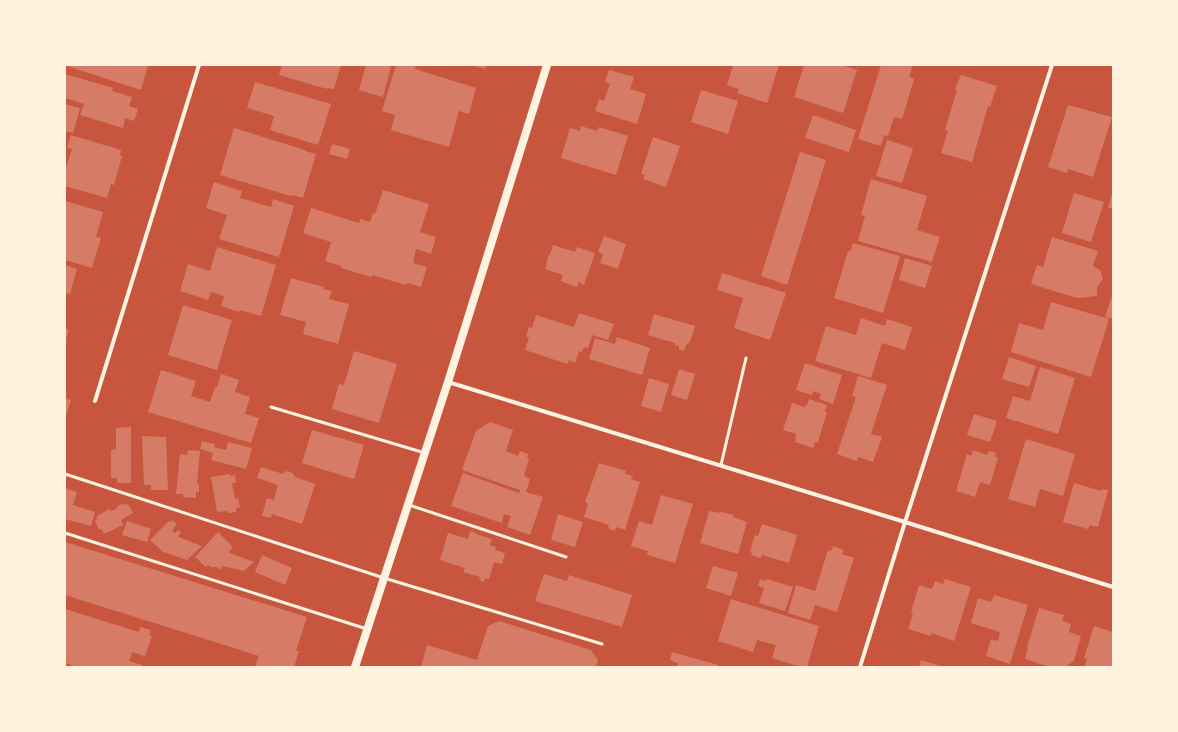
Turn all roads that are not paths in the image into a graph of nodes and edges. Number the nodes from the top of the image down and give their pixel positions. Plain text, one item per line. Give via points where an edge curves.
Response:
1 (199, 65) edge
2 (547, 65) edge
3 (1052, 65) edge
4 (746, 358) dead end
5 (448, 382) junction
6 (95, 402) dead end
7 (271, 407) dead end
8 (424, 453) junction
9 (721, 465) junction
10 (65, 474) edge
11 (408, 505) junction
12 (906, 522) junction
13 (65, 533) edge
14 (566, 557) dead end
15 (384, 578) junction
16 (1113, 587) edge
17 (367, 629) junction
18 (602, 644) dead end
19 (355, 667) edge
20 (860, 667) edge

1 - 6 street
2 - 5 main road
3 - 12 street
4 - 9 lane
5 - 8 main road
5 - 9 street
7 - 8 lane
8 - 11 main road
9 - 12 street
10 - 15 lane
11 - 14 lane
11 - 15 main road
12 - 16 street
12 - 20 street
13 - 17 lane
15 - 17 main road
15 - 18 lane
17 - 19 main road

